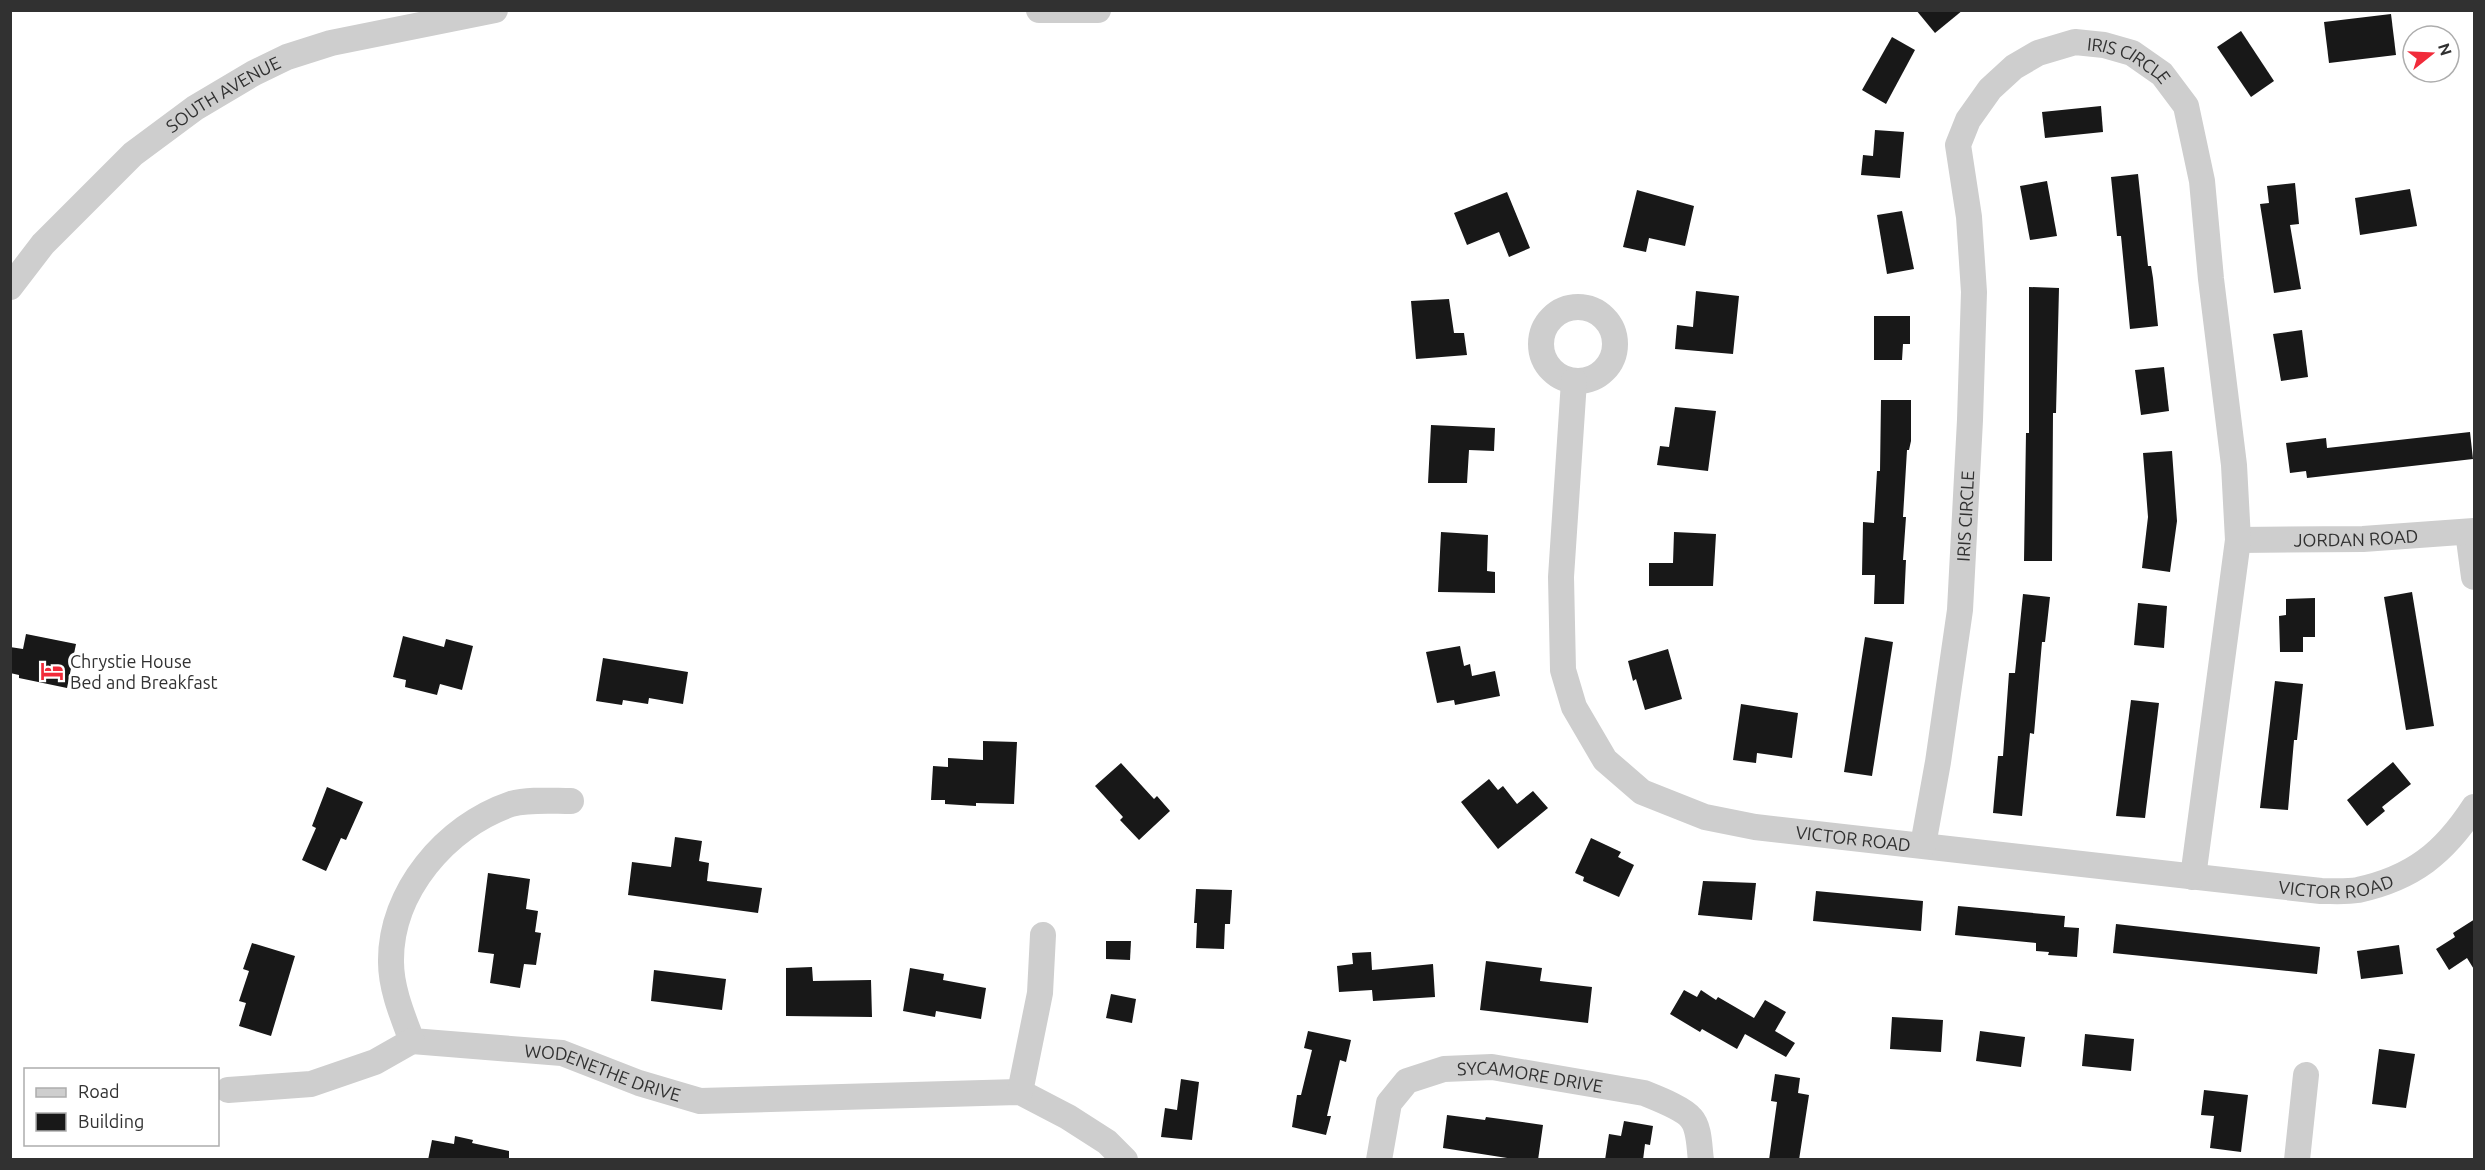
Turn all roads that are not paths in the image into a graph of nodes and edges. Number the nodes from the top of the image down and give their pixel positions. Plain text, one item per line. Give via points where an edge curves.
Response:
1 (495, 10) edge
2 (1039, 10) edge
3 (1098, 10) edge
4 (10, 287) edge
5 (1574, 381) dead end
6 (2471, 532) edge
7 (2238, 540) junction
8 (2475, 577) edge
9 (571, 801) dead end
10 (2475, 807) edge
11 (1923, 845) junction
12 (2193, 877) junction
13 (1043, 935) dead end
14 (412, 1041) junction
15 (2306, 1075) dead end
16 (228, 1090) dead end
17 (1020, 1092) junction
18 (1125, 1160) edge
19 (1379, 1160) edge
20 (1701, 1160) edge
21 (2297, 1160) edge

1 - 4 street, SOUTH AVENUE via 331,43 286,57 254,73 195,108 133,154 43,244
2 - 3 street
5 - 11 street, VICTOR ROAD via 1561,577 1563,670 1574,707 1605,760 1642,792 1705,817 1755,827
6 - 7 street, JORDAN ROAD via 2363,539
6 - 8 street
7 - 11 street, IRIS CIRCLE via 2234,465 2202,181 2186,106 2163,74 2132,53 2075,42 2038,53 2014,67 1990,89 1968,120 1958,145 1969,217 1974,292 1970,420 1960,610
7 - 12 street, IRIS CIRCLE
9 - 14 street via 514,804 477,819 443,846 407,894 397,916 391,963 399,1005
10 - 12 street, VICTOR ROAD via 2438,853 2402,876 2356,891
11 - 12 street, VICTOR ROAD
13 - 17 street via 1040,993
14 - 16 street via 375,1062 311,1084
14 - 17 street, WODENETHE DRIVE via 562,1053 639,1083 700,1101
15 - 21 street
17 - 18 street, WODENETHE DRIVE via 1107,1142
19 - 20 street, SYCAMORE DRIVE via 1389,1103 1407,1081 1444,1069 1492,1066 1644,1093 1691,1117

